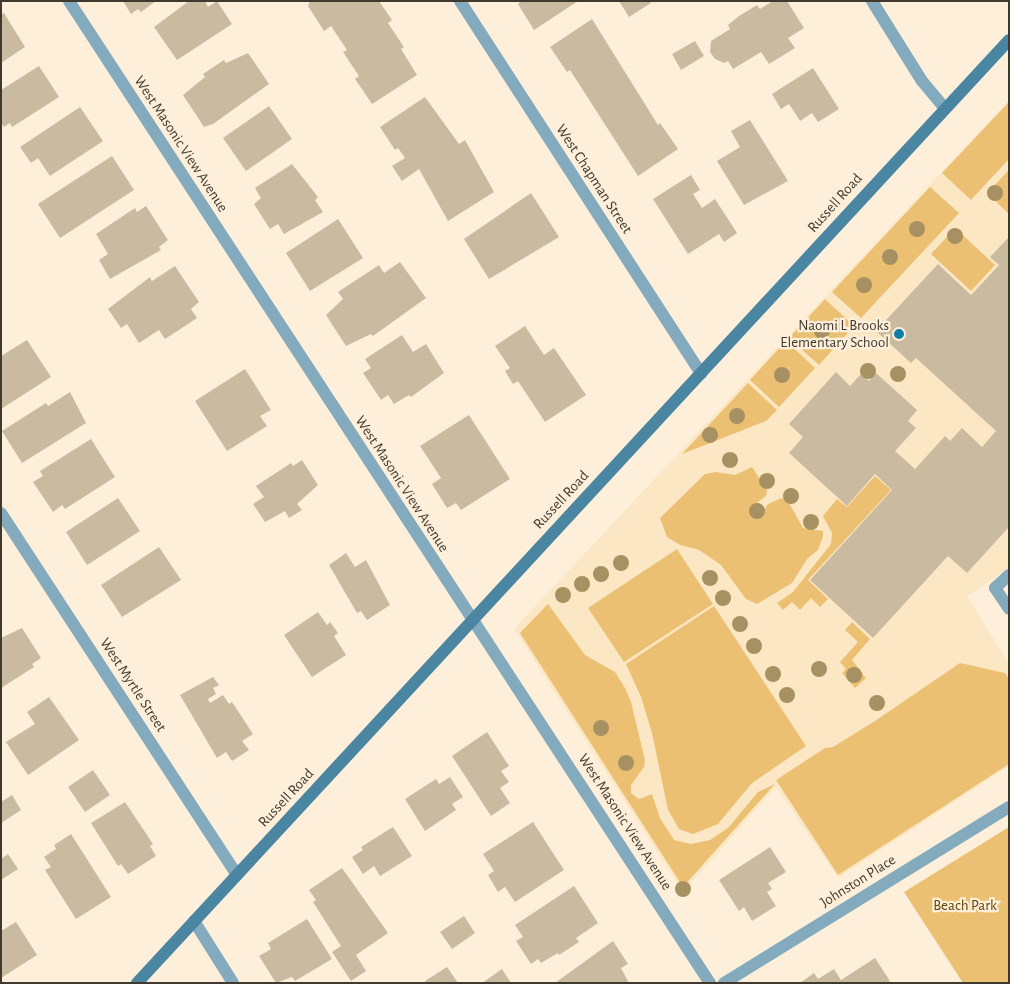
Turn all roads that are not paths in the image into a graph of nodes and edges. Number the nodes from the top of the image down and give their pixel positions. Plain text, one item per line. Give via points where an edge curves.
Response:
1 (69, 1) edge
2 (460, 1) edge
3 (872, 1) edge
4 (1009, 40) edge
5 (944, 107) junction
6 (701, 374) junction
7 (1, 513) edge
8 (1009, 575) edge
9 (1009, 609) edge
10 (473, 619) junction
11 (1009, 807) edge
12 (237, 875) junction
13 (194, 922) junction
14 (137, 983) edge
15 (233, 983) edge
16 (710, 983) edge
17 (724, 983) edge

1 - 10 street, West Masonic View Avenue
2 - 6 street, West Chapman Street
3 - 5 street via 922,81
4 - 5 street, Russell Road
5 - 6 street, Russell Road
6 - 10 street, Russell Road
7 - 12 street, West Myrtle Street
8 - 9 street via 995,588
10 - 12 street, Russell Road
10 - 16 street, West Masonic View Avenue
11 - 17 street, Johnston Place
12 - 13 street, Russell Road
13 - 14 street, Russell Road
13 - 15 street

